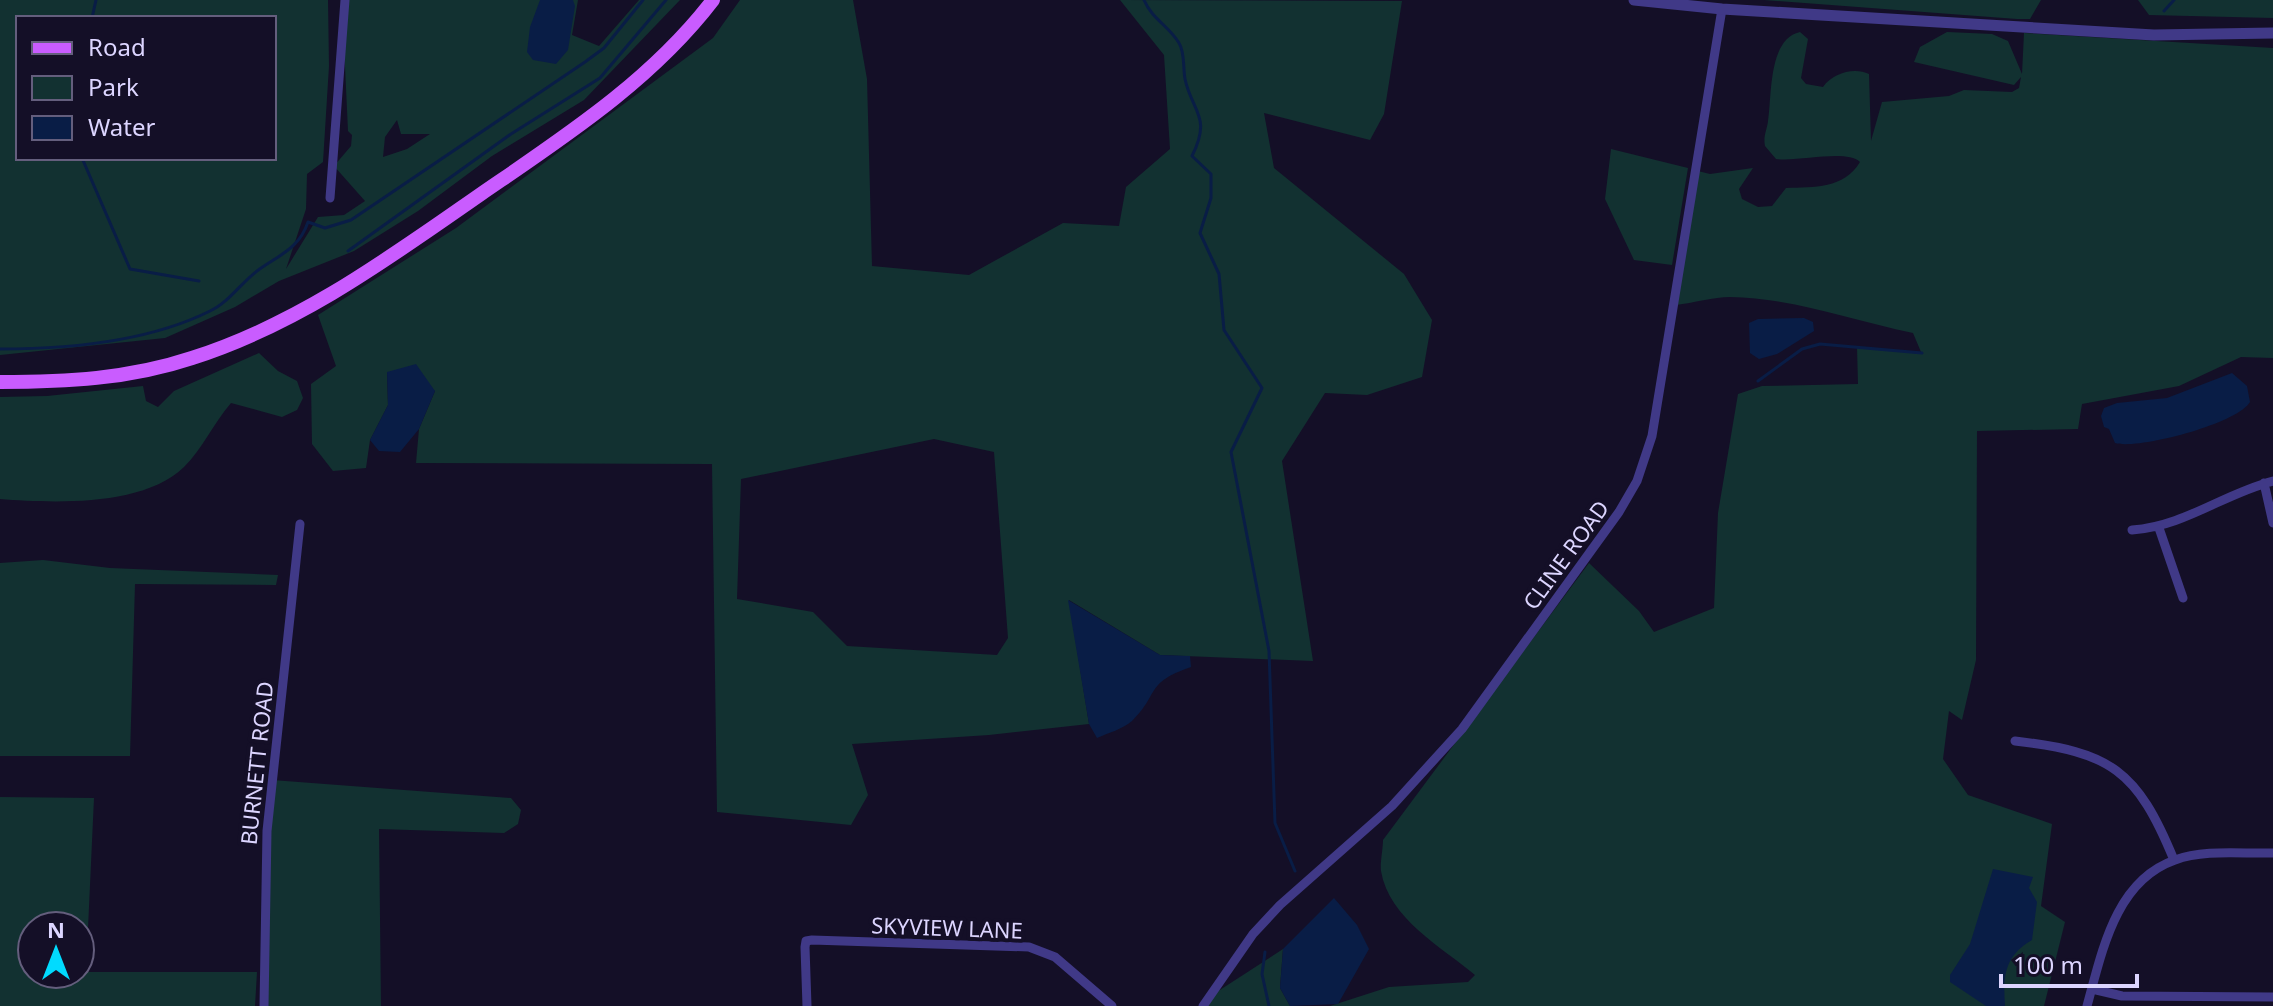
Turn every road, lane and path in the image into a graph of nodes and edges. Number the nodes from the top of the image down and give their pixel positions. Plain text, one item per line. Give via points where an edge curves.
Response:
1 (345, 0) edge
2 (713, 0) edge
3 (1634, 0) edge
4 (1722, 9) junction
5 (2273, 33) edge
6 (330, 198) dead end
7 (0, 382) edge
8 (2269, 482) edge
9 (2273, 523) edge
10 (300, 524) dead end
11 (2159, 528) junction
12 (2132, 530) dead end
13 (2183, 598) dead end
14 (2015, 741) dead end
15 (2273, 853) edge
16 (2174, 860) junction
17 (2092, 989) junction
18 (2273, 997) edge
19 (2218, 1002) edge
20 (264, 1006) edge
21 (807, 1006) edge
22 (1112, 1006) edge
23 (1203, 1006) edge
24 (2087, 1006) edge

1 - 6 street
2 - 7 main road via 663,55 607,104 321,301 228,345 161,367 65,382
3 - 4 street
4 - 5 street via 2141,34
4 - 23 street, CLINE ROAD via 1652,436 1633,491 1462,729 1392,806 1253,934
8 - 9 street
8 - 11 street
10 - 20 street, BURNETT ROAD via 267,819
11 - 12 street
11 - 13 street
14 - 16 street via 2075,750 2126,777 2148,802
15 - 16 street
16 - 17 street via 2149,876 2114,915
17 - 19 street
17 - 24 street
18 - 19 street
21 - 22 street, SKYVIEW LANE via 805,947 812,940 1019,946 1055,957

